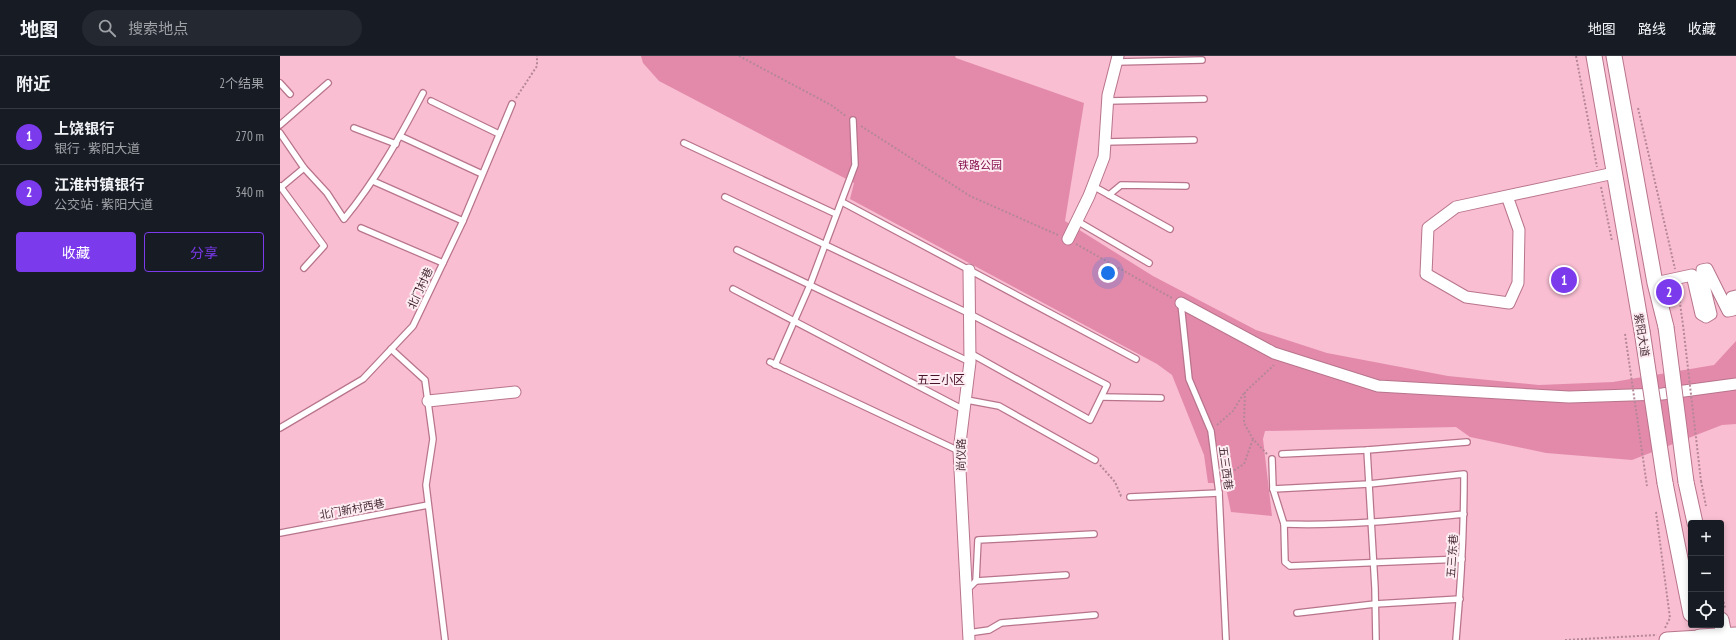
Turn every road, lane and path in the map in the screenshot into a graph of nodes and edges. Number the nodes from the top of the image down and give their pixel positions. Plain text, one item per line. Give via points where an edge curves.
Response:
1 (537, 56) edge
2 (739, 56) edge
3 (1576, 56) edge
4 (1594, 56) edge
5 (1614, 56) edge
6 (1117, 59) edge
7 (1202, 60) dead end
8 (280, 83) edge
9 (328, 83) dead end
10 (423, 93) dead end
11 (290, 94) dead end
12 (1204, 99) dead end
13 (431, 101) dead end
14 (1108, 101) junction
15 (1636, 102) dead end
16 (512, 104) joint
17 (853, 120) junction
18 (280, 125) edge
19 (354, 128) dead end
20 (280, 133) edge
21 (499, 134) junction
22 (400, 136) junction
23 (1194, 140) dead end
24 (1105, 142) junction
25 (684, 143) dead end
26 (396, 144) junction
27 (304, 168) junction
28 (1614, 172) junction
29 (482, 174) junction
30 (1599, 176) junction
31 (373, 181) junction
32 (1093, 186) junction
33 (1186, 186) dead end
34 (280, 187) edge
35 (1109, 195) junction
36 (1507, 196) junction
37 (724, 197) dead end
38 (842, 202) junction
39 (836, 214) junction
40 (463, 221) junction
41 (1076, 221) junction
42 (360, 228) dead end
43 (1170, 229) dead end
44 (1068, 239) junction
45 (825, 244) junction
46 (1614, 249) dead end
47 (737, 250) dead end
48 (443, 263) junction
49 (1149, 263) dead end
50 (304, 268) dead end
51 (969, 270) junction
52 (1677, 279) junction
53 (1655, 283) junction
54 (810, 285) junction
55 (733, 288) dead end
56 (1736, 296) edge
57 (1181, 303) junction
58 (968, 313) junction
59 (796, 320) junction
60 (1625, 334) dead end
61 (391, 350) junction
62 (1284, 356) junction
63 (970, 358) junction
64 (1136, 359) dead end
65 (1736, 384) edge
66 (515, 392) dead end
67 (1245, 392) junction
68 (1102, 397) junction
69 (1161, 398) dead end
70 (428, 401) junction
71 (965, 405) junction
72 (280, 428) edge
73 (1211, 431) junction
74 (1253, 439) junction
75 (1466, 442) dead end
76 (1367, 450) junction
77 (959, 451) junction
78 (1282, 454) dead end
79 (1272, 459) joint
80 (1095, 460) joint
81 (1218, 481) junction
82 (1693, 482) junction
83 (1369, 484) junction
84 (1646, 486) dead end
85 (1273, 489) junction
86 (1220, 493) junction
87 (1130, 497) joint
88 (428, 505) junction
89 (1656, 508) dead end
90 (1706, 510) dead end
91 (1464, 514) junction
92 (1695, 520) edge
93 (1370, 522) junction
94 (1284, 524) junction
95 (280, 533) edge
96 (1094, 534) dead end
97 (1462, 559) junction
98 (1373, 563) junction
99 (1066, 575) dead end
100 (976, 581) junction
101 (966, 591) junction
102 (1460, 599) junction
103 (1688, 599) edge
104 (1375, 604) junction
105 (1297, 613) dead end
106 (1095, 615) dead end
107 (1727, 633) edge
108 (1698, 634) edge
109 (1665, 635) edge
110 (968, 637) edge
111 (445, 640) edge
112 (1226, 640) edge
113 (1376, 640) edge
114 (1456, 640) edge
115 (1565, 640) edge

1 - 16 path via 537,66
2 - 17 path via 831,105
3 - 30 path
4 - 28 main road, 紫阳大道
5 - 53 main road, 紫阳大道
6 - 7 lane
6 - 14 street
8 - 11 lane
9 - 18 lane
10 - 22 lane
12 - 14 lane
13 - 21 lane
14 - 24 street
15 - 52 path
16 - 21 lane, 北门村巷
17 - 38 lane via 855,165
17 - 44 path via 970,196
19 - 26 lane
20 - 27 lane
21 - 29 lane, 北门村巷
22 - 26 lane
22 - 29 lane
23 - 24 lane
24 - 32 street via 1104,158
25 - 39 lane
26 - 31 lane
27 - 31 lane via 327,193 344,219
27 - 34 lane
28 - 30 street
28 - 103 main road, 紫阳大道, bridge via 1665,483
29 - 40 lane, 北门村巷
30 - 36 street
30 - 46 path
31 - 40 lane
32 - 35 lane
32 - 41 street
33 - 35 lane via 1121,185
34 - 50 lane via 324,246
35 - 43 lane
36 - 36 street via 1456,207 1428,228 1426,274 1466,297 1509,302 1518,283 1519,230
37 - 45 lane
38 - 39 lane
38 - 51 lane
39 - 45 lane
40 - 48 lane, 北门村巷
41 - 44 street
41 - 49 lane
42 - 48 lane
44 - 57 path
45 - 54 lane
45 - 58 lane
47 - 54 lane
48 - 61 lane, 北门村巷 via 413,326
51 - 58 street, 尚仪路
51 - 64 lane
52 - 53 street
52 - 56 street via 1692,275 1701,314 1706,317 1711,314 1702,270 1707,269 1728,311 1733,310 1732,297
52 - 82 path, bridge via 1683,326
53 - 82 main road, 紫阳大道, bridge via 1666,327
54 - 59 lane
54 - 63 lane
55 - 59 lane
57 - 62 street
57 - 73 lane, 五三西巷 via 1189,379
58 - 63 street, 尚仪路
58 - 68 lane via 1108,385
59 - 71 lane
59 - 77 lane via 772,363
60 - 84 path, bridge
61 - 70 lane via 425,380
61 - 72 lane, 北门村巷 via 363,379
62 - 65 street via 1378,386 1569,396 1662,394
62 - 67 path
63 - 68 lane via 1090,420
63 - 71 street, 尚仪路
66 - 70 street
67 - 73 path via 1233,411
67 - 74 path via 1244,423
68 - 69 lane
70 - 88 lane via 434,439 426,485
71 - 77 street, 尚仪路
71 - 80 lane via 999,406
73 - 81 lane, 五三西巷
74 - 79 path
74 - 81 path via 1244,464
75 - 76 lane
76 - 78 lane
76 - 83 lane
77 - 101 street, 尚仪路
79 - 85 lane
80 - 87 path via 1107,471 1121,496
81 - 86 lane, 五三西巷
82 - 90 path
82 - 92 main road, 紫阳大道
83 - 85 lane
83 - 91 lane, 五三东巷 via 1464,474
83 - 93 lane
85 - 94 lane
86 - 87 lane
86 - 112 lane, 五三西巷
88 - 95 lane, 北门新村西巷
88 - 111 lane
89 - 109 path via 1670,618 1663,632
91 - 93 lane
91 - 97 lane, 五三东巷
93 - 94 lane
93 - 98 lane
94 - 98 lane via 1285,562 1290,566
96 - 100 lane via 978,540
97 - 98 lane
97 - 102 lane, 五三东巷
98 - 104 lane
99 - 100 lane
100 - 101 lane
101 - 110 street, 尚仪路
102 - 104 lane
102 - 114 lane, 五三东巷
104 - 105 lane
104 - 113 lane
106 - 110 lane via 1001,623
107 - 108 main road
108 - 109 main road
109 - 115 path

